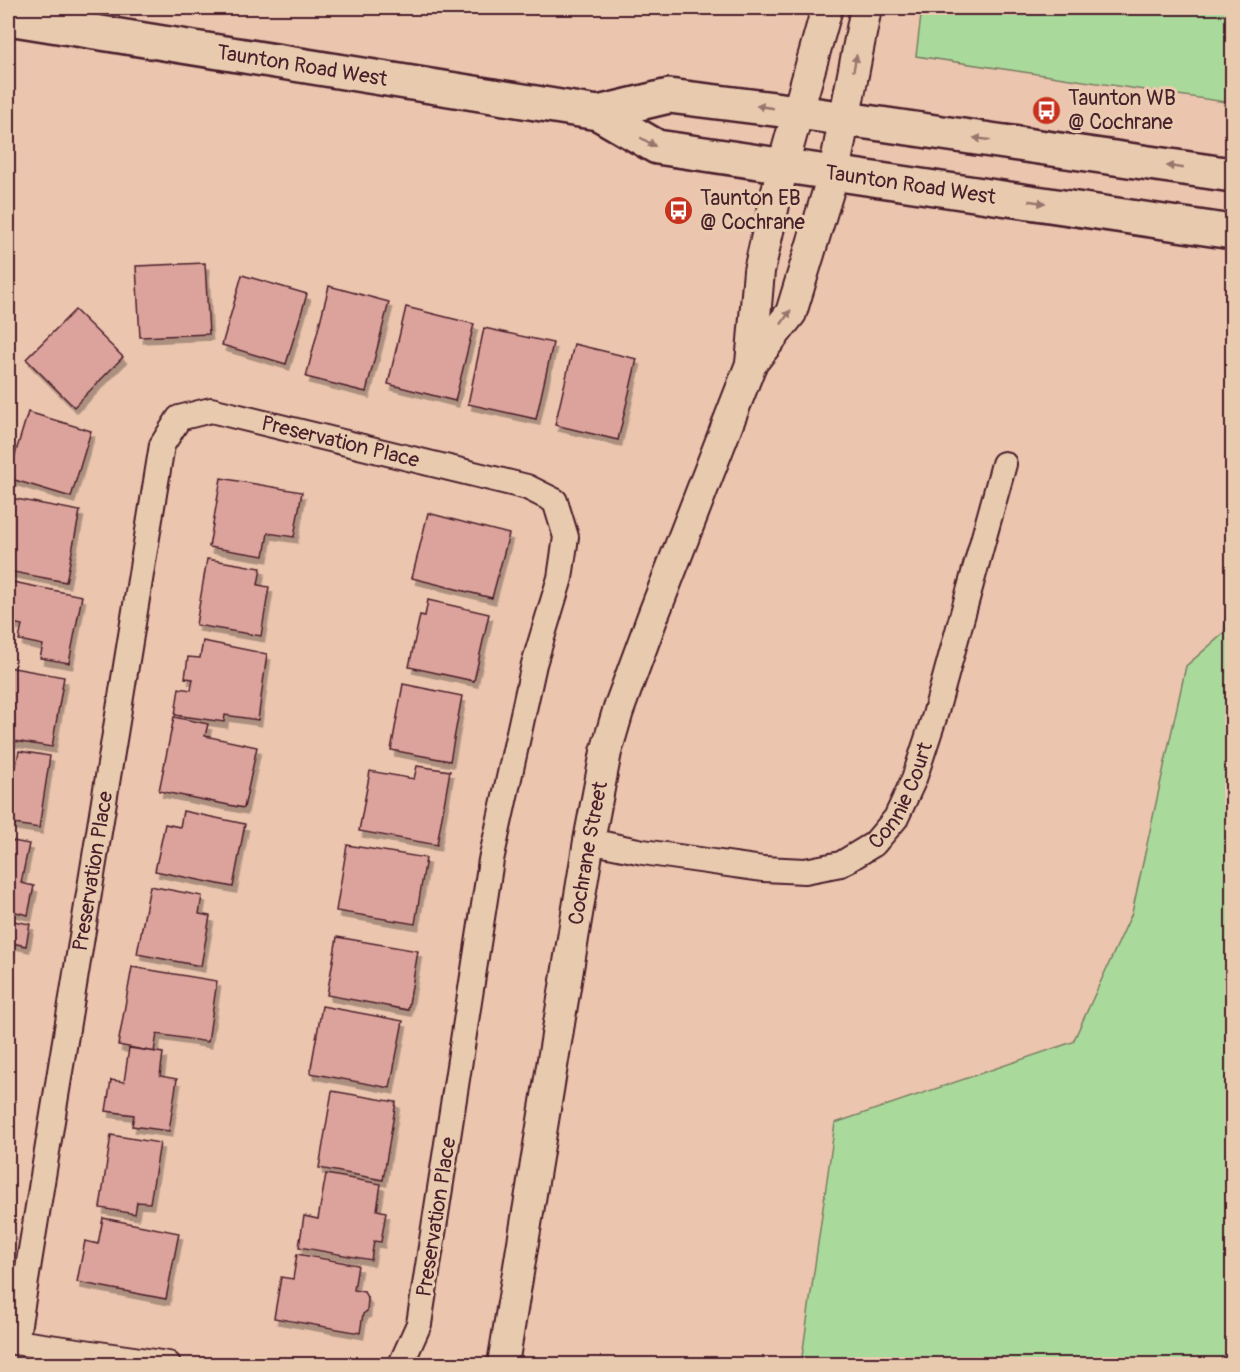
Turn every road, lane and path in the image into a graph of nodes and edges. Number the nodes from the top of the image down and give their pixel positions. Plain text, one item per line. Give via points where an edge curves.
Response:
1 (827, 8) edge
2 (866, 8) edge
3 (8, 18) edge
4 (798, 112) junction
5 (598, 113) junction
6 (844, 119) junction
7 (783, 165) junction
8 (834, 172) junction
9 (1233, 175) edge
10 (1233, 232) edge
11 (751, 364) junction
12 (1004, 464) dead end
13 (589, 841) junction
14 (12, 1341) edge
15 (168, 1365) edge
16 (402, 1365) edge
17 (503, 1365) edge

1 - 4 street, Cochrane Street
6 -> 2 street, Cochrane Street
3 - 5 main road, Taunton Road West
4 -> 5 main road, Taunton Road West via 669,96
4 - 6 main road, Taunton Road West
4 - 7 street, Cochrane Street
5 -> 7 main road, Taunton Road West via 657,147
6 - 8 street, Cochrane Street
9 -> 6 main road, Taunton Road West
7 - 8 main road, Taunton Road West
7 - 11 street, Cochrane Street via 759,271
8 -> 10 main road, Taunton Road West
11 -> 8 street, Cochrane Street via 791,313
11 - 13 street, Cochrane Street via 618,711
12 - 13 street, Connie Court via 914,779 896,818 874,844 841,864 805,871 763,869
13 - 17 street, Cochrane Street
14 - 15 street, Preservation Place
14 - 16 street, Preservation Place via 162,444 178,418 211,410 527,487 555,501 566,537 560,578 534,664 491,860 419,1324

